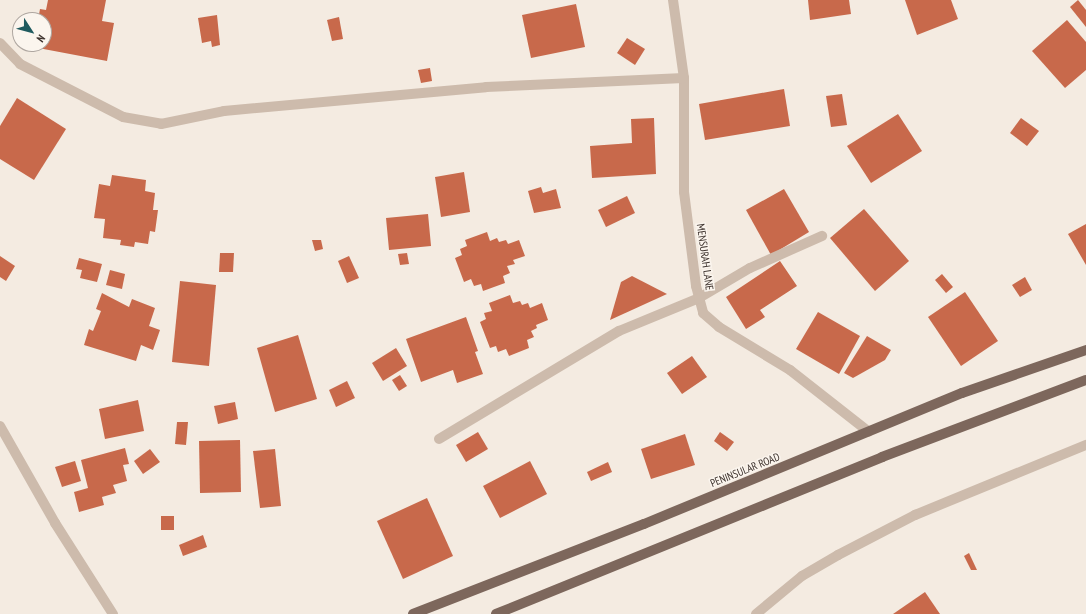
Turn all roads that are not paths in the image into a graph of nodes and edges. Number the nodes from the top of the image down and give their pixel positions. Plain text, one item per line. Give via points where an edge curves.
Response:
1 (673, 0) edge
2 (0, 43) edge
3 (684, 78) junction
4 (822, 236) dead end
5 (699, 298) junction
6 (1086, 350) edge
7 (1086, 380) edge
8 (0, 426) edge
9 (869, 432) junction
10 (439, 438) dead end
11 (1086, 445) edge
12 (113, 614) edge
13 (413, 614) edge
14 (496, 614) edge
15 (756, 614) edge

1 - 3 street, MENSURAH LANE
2 - 3 street via 20,64 123,117 161,124 224,111 486,87
3 - 5 street, MENSURAH LANE via 684,192
4 - 5 street via 750,268
5 - 9 street, MENSURAH LANE via 703,313 719,327 790,370
5 - 10 street via 619,331
6 - 9 main road, PENINSULAR ROAD via 962,393
7 - 14 main road via 882,457
8 - 12 street via 55,523
9 - 13 main road, PENINSULAR ROAD
11 - 15 street via 915,515 873,536 802,576

